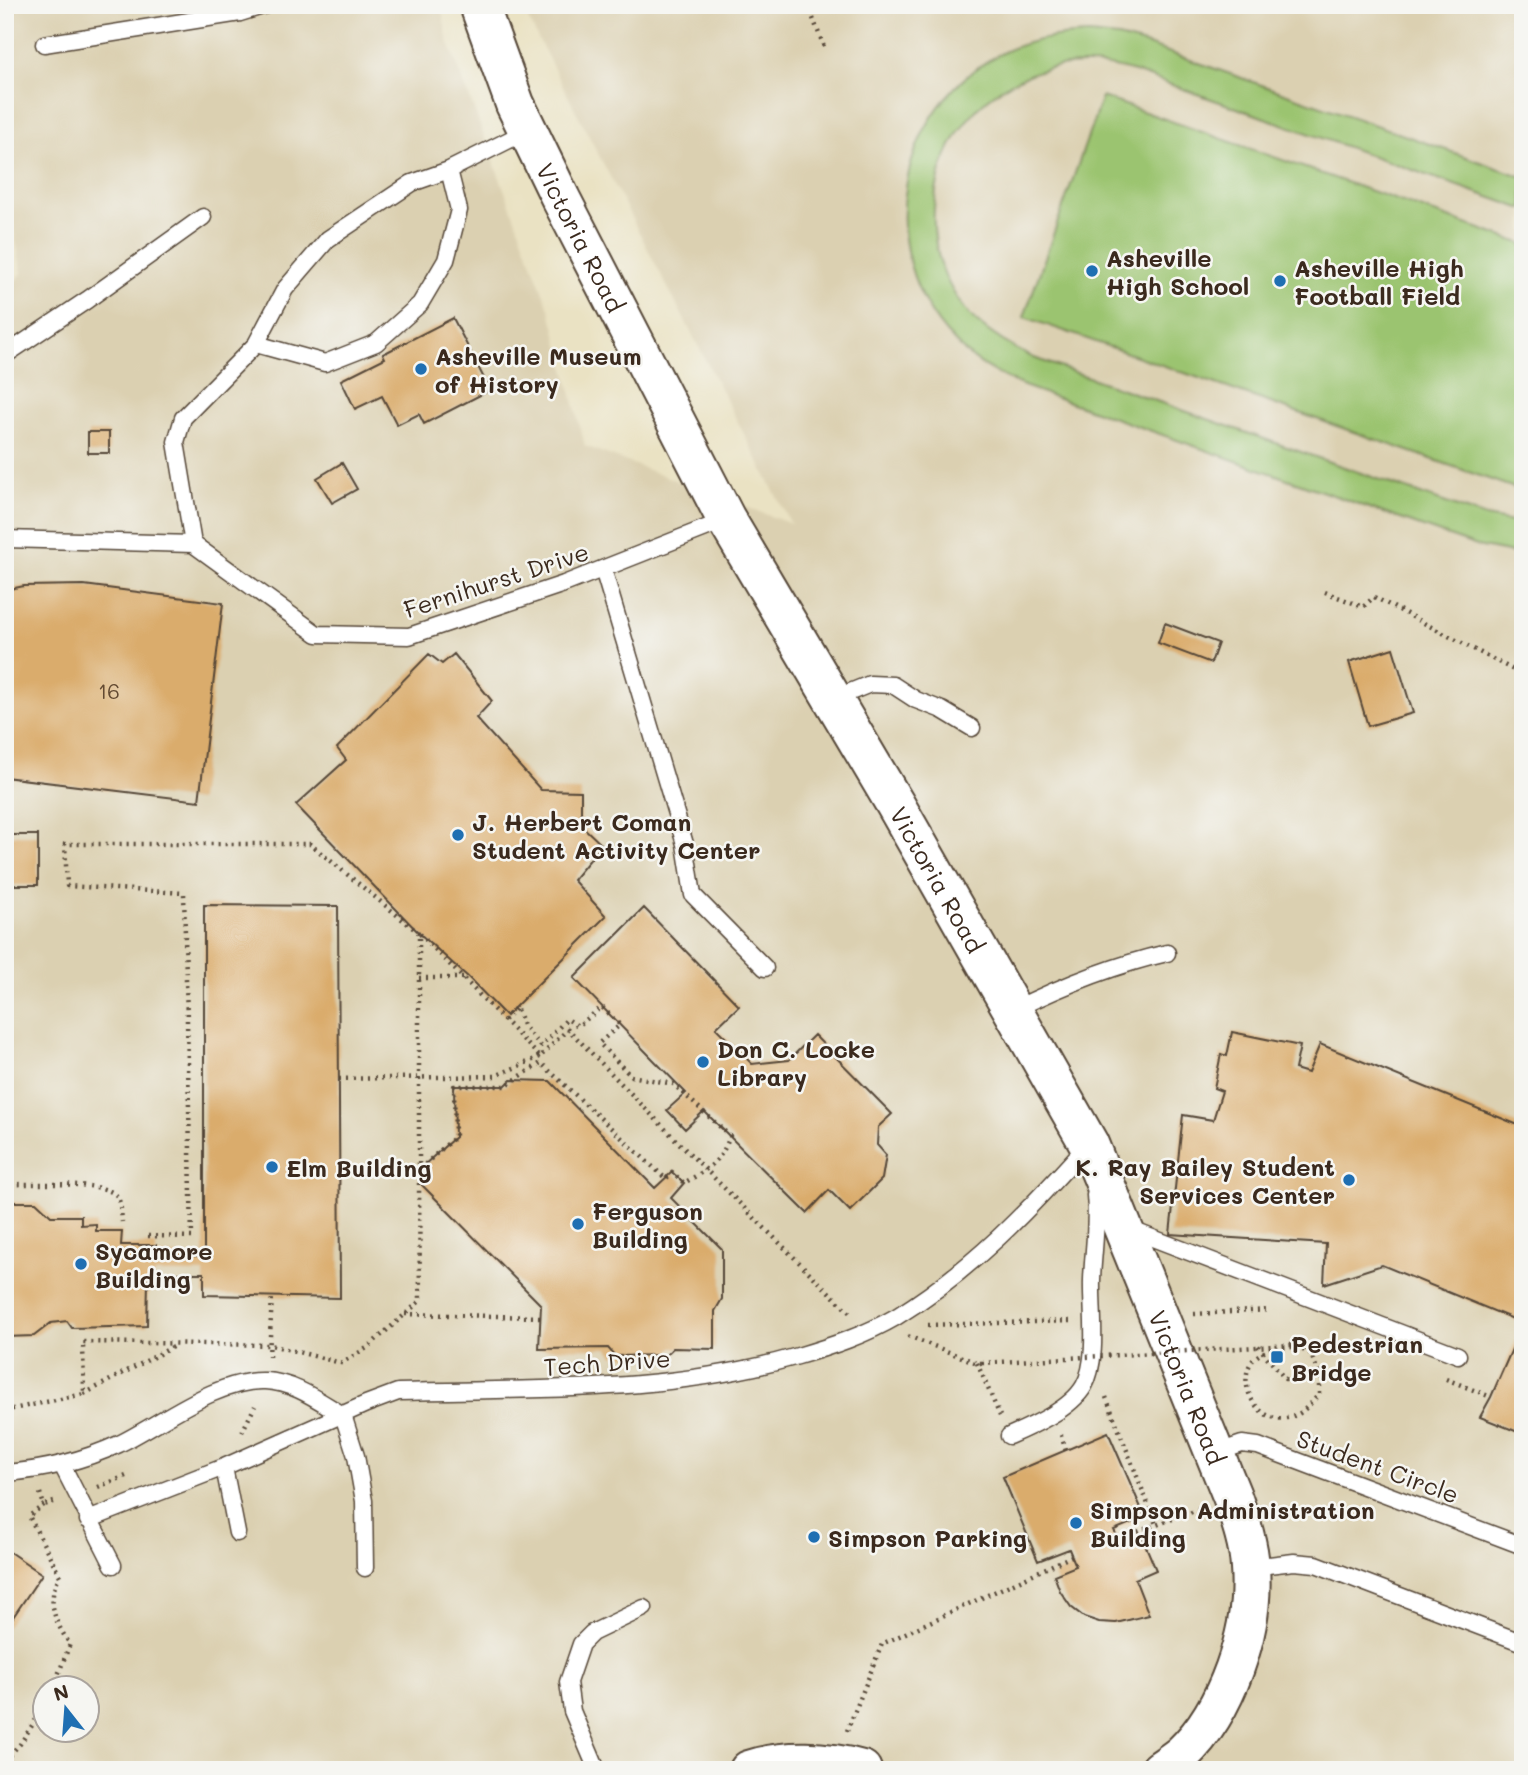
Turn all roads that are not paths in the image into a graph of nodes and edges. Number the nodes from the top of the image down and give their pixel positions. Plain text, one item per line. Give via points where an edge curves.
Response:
1 (266, 5) edge
2 (479, 5) edge
3 (44, 44) dead end
4 (528, 131) junction
5 (449, 170) junction
6 (203, 217) dead end
7 (256, 344) junction
8 (5, 355) edge
9 (726, 519) junction
10 (5, 539) edge
11 (193, 544) junction
12 (603, 569) junction
13 (833, 699) junction
14 (972, 729) dead end
15 (1167, 953) dead end
16 (765, 968) dead end
17 (1013, 1010) junction
18 (1089, 1144) junction
19 (1124, 1227) junction
20 (1458, 1355) dead end
21 (343, 1415) junction
22 (1009, 1436) dead end
23 (1216, 1453) junction
24 (62, 1465) junction
25 (224, 1467) junction
26 (5, 1473) edge
27 (88, 1520) junction
28 (237, 1533) dead end
29 (1523, 1546) edge
30 (113, 1565) dead end
31 (1251, 1567) junction
32 (365, 1568) dead end
33 (644, 1608) dead end
34 (1523, 1643) edge
35 (853, 1755) edge
36 (597, 1770) edge
37 (749, 1770) edge
38 (1160, 1770) edge

1 - 3 lane
2 - 4 street, Victoria Road
4 - 5 lane
4 - 9 street, Victoria Road
5 - 7 lane via 412,183 328,239 285,289
5 - 7 lane via 459,210 446,260 420,304 376,343 325,363
6 - 8 lane
7 - 11 lane via 183,418 176,442
9 - 12 lane, Fernihurst Drive
9 - 13 street, Victoria Road
10 - 11 lane
11 - 12 lane, Fernihurst Drive via 317,635 410,636
12 - 16 lane via 685,844 693,895
13 - 14 lane via 870,684 893,685
13 - 17 street, Victoria Road
15 - 17 lane via 1140,959
17 - 18 street, Victoria Road
18 - 19 street, Victoria Road
18 - 21 lane, Tech Drive via 1027,1213 928,1295 870,1330 813,1352 720,1375 610,1387 398,1392
18 - 22 lane via 1098,1216 1090,1368 1083,1388 1065,1405 1047,1419
19 - 20 lane
19 - 23 street, Victoria Road
21 - 24 lane via 292,1386 240,1383 120,1443
21 - 25 lane, Tech Drive
21 - 32 lane via 364,1501
23 - 29 lane, Student Circle via 1242,1444 1258,1446
23 - 31 street, Victoria Road
24 - 26 lane
24 - 27 lane
25 - 27 lane, Tech Drive
25 - 28 lane
27 - 30 lane
31 - 34 lane via 1316,1564
31 - 38 street, Victoria Road via 1244,1641 1227,1686 1182,1754
33 - 36 lane via 592,1633 581,1644 568,1682 572,1711
35 - 37 street via 831,1764 794,1761

